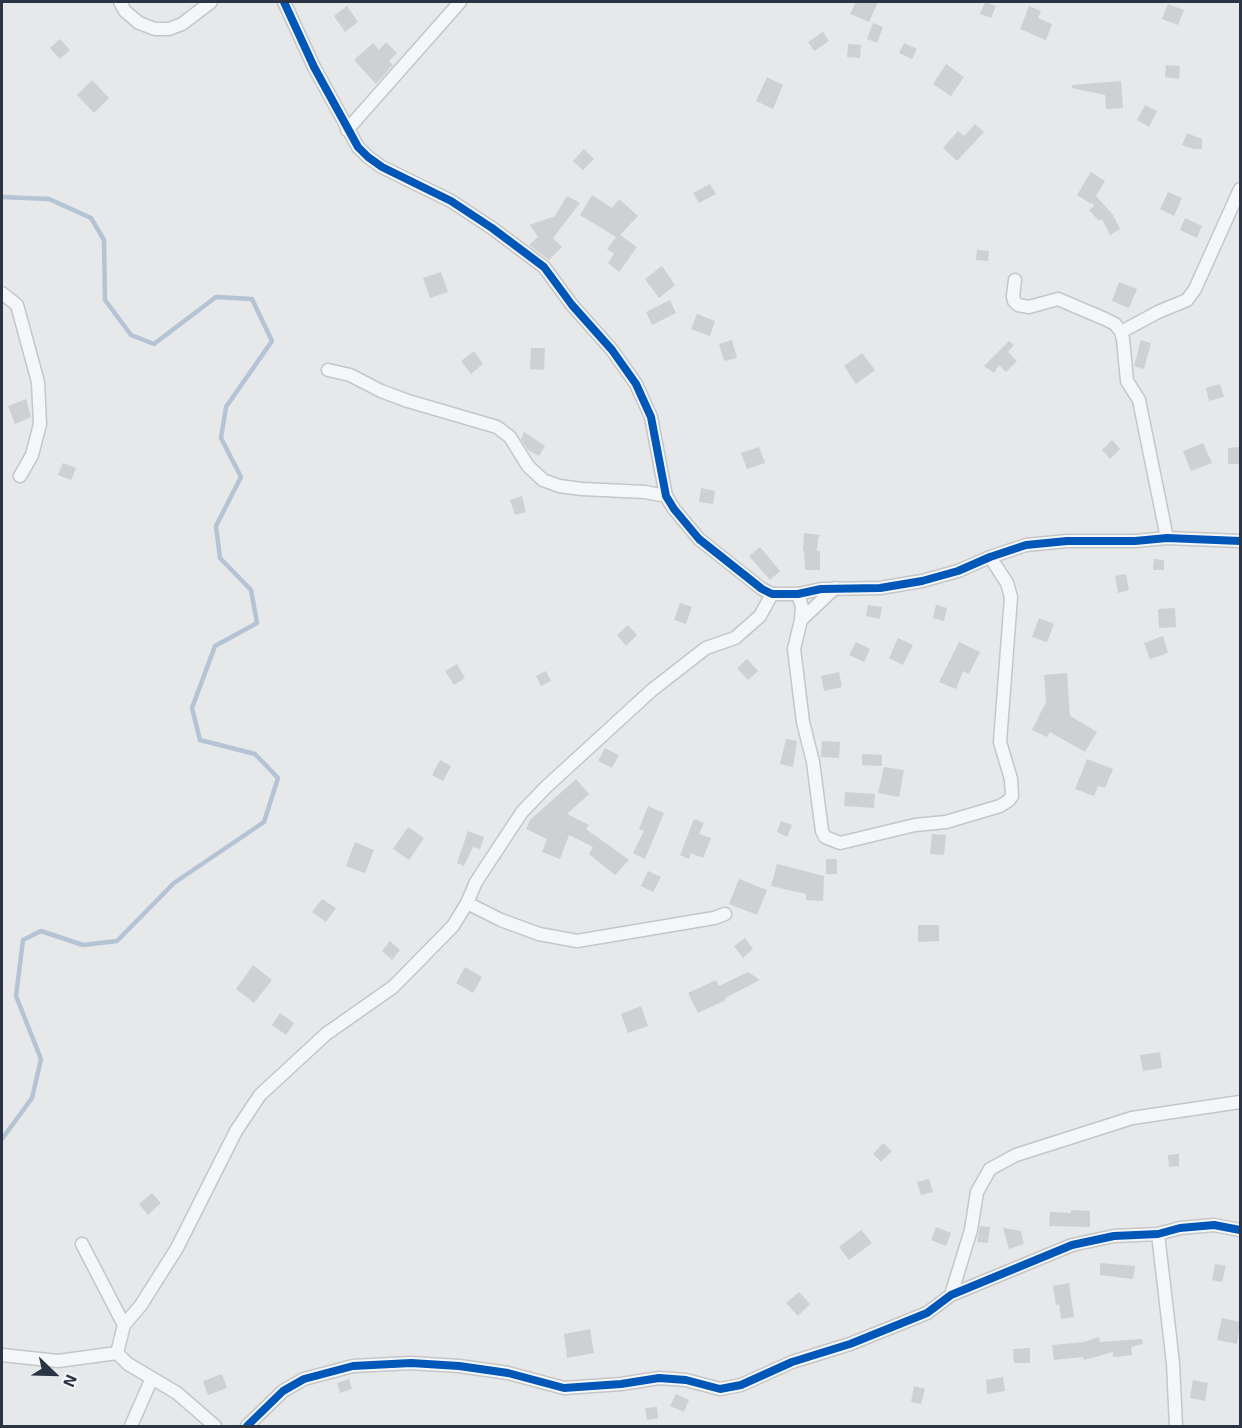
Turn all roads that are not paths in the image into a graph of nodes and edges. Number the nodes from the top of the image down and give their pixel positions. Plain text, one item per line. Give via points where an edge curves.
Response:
1 (120, 2) edge
2 (211, 2) edge
3 (284, 2) edge
4 (460, 2) edge
5 (348, 130) junction
6 (1240, 189) edge
7 (1015, 280) dead end
8 (2, 293) edge
9 (1121, 332) junction
10 (328, 370) dead end
11 (20, 476) dead end
12 (666, 496) junction
13 (1167, 538) junction
14 (1240, 541) edge
15 (990, 557) junction
16 (835, 588) junction
17 (772, 594) junction
18 (798, 594) junction
19 (801, 620) junction
20 (467, 903) junction
21 (725, 914) dead end
22 (1240, 1102) edge
23 (1240, 1230) edge
24 (1158, 1234) junction
25 (82, 1244) dead end
26 (951, 1295) junction
27 (124, 1325) junction
28 (117, 1353) junction
29 (2, 1355) edge
30 (152, 1378) junction
31 (131, 1426) edge
32 (215, 1426) edge
33 (247, 1426) edge
34 (1176, 1426) edge

1 - 2 street via 139,22 155,29 182,24
3 - 5 street
4 - 5 street
5 - 12 street via 358,147 382,167 451,201 544,267 636,384 651,417
6 - 9 street via 1187,300
7 - 9 street via 1013,296 1018,305 1029,308 1058,299 1115,324
8 - 11 street via 17,305 38,382 40,424 32,454
9 - 13 street via 1127,381 1139,400
10 - 12 street via 350,375 408,401 496,428 510,436 528,466 543,480 582,489
12 - 17 street via 699,539
13 - 14 street
13 - 15 street via 1026,545
15 - 16 street via 922,581 880,588
15 - 19 street via 1011,597 1000,742 1012,795 1000,806 946,822 915,825 840,843 825,837 796,674 794,649
16 - 18 street
16 - 19 street
17 - 18 street
17 - 20 street via 760,616 735,638 706,648 652,690 522,812 476,882
18 - 19 street
20 - 21 street via 539,934 577,941
20 - 27 street via 453,926 393,987 326,1035 260,1095 236,1131 177,1248
22 - 26 street via 1132,1118 1016,1155 990,1169 977,1192 971,1230
23 - 24 street via 1214,1225
24 - 26 street via 1114,1236 1072,1245
24 - 34 street
25 - 27 street
26 - 33 street via 927,1313 792,1362 741,1385 720,1389 659,1378 564,1388 508,1373 459,1366 353,1366 303,1379 283,1390
27 - 28 street
28 - 29 street via 58,1361
28 - 30 street
30 - 31 street
30 - 32 street via 177,1393

